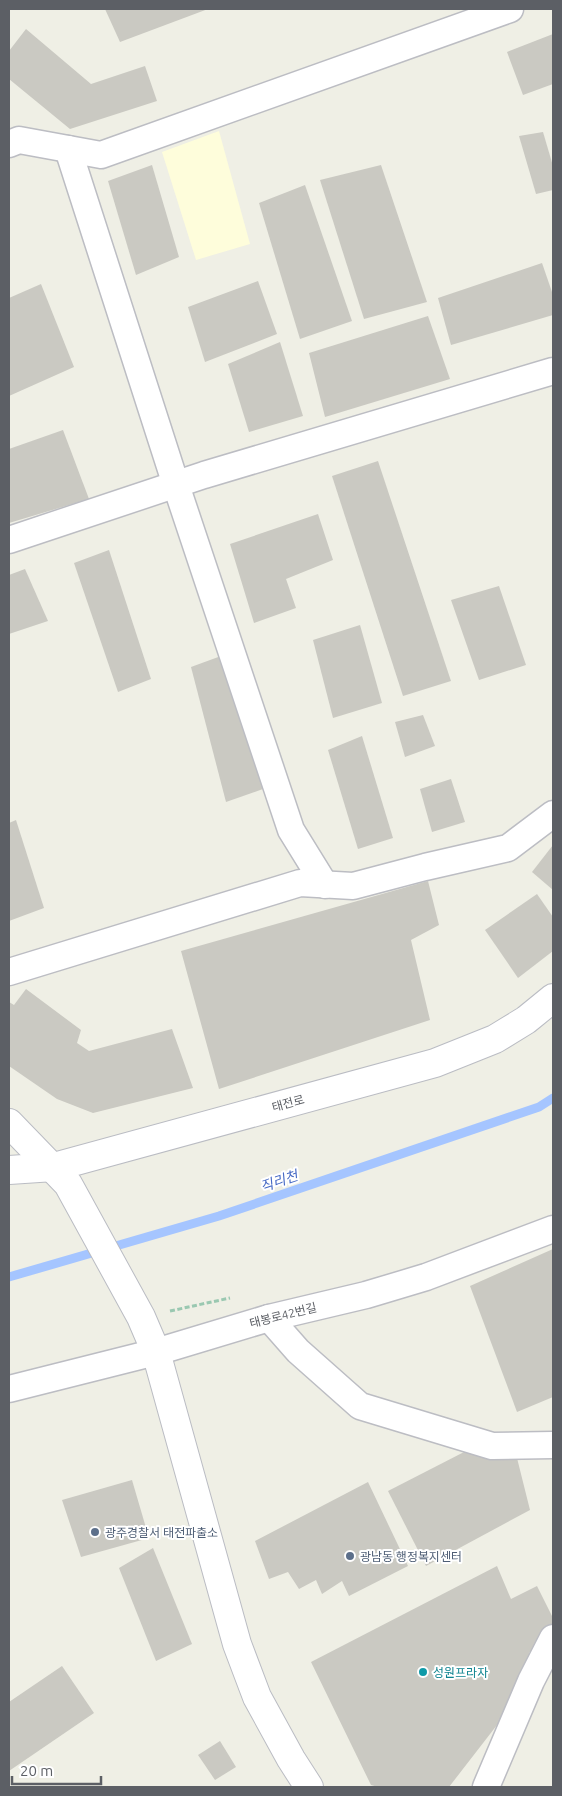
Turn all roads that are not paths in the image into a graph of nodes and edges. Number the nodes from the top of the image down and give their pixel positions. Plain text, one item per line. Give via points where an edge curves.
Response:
1 (510, 9) edge
2 (12, 135) edge
3 (68, 149) junction
4 (553, 371) edge
5 (176, 485) junction
6 (9, 540) edge
7 (553, 814) edge
8 (325, 884) junction
9 (9, 972) edge
10 (553, 998) edge
11 (9, 1123) edge
12 (9, 1170) edge
13 (61, 1176) junction
14 (553, 1229) edge
15 (270, 1318) junction
16 (156, 1352) junction
17 (9, 1389) edge
18 (553, 1444) edge
19 (553, 1638) edge
20 (309, 1787) edge
21 (486, 1787) edge

1 - 3 street via 101,155
2 - 3 street
3 - 5 street
4 - 5 street
5 - 6 street
5 - 8 street via 291,830
7 - 8 street via 508,848 353,886
8 - 9 street via 300,883
10 - 13 street, 태전로 via 495,1039 435,1063
11 - 13 street
12 - 13 street, 태전로
13 - 16 street via 140,1317
14 - 15 street, 태봉로42번길 via 366,1296
15 - 16 street, 태봉로42번길
15 - 18 street via 298,1351 360,1406 492,1446
16 - 17 street, 태봉로42번길
16 - 20 street via 237,1644 257,1698
19 - 21 street

